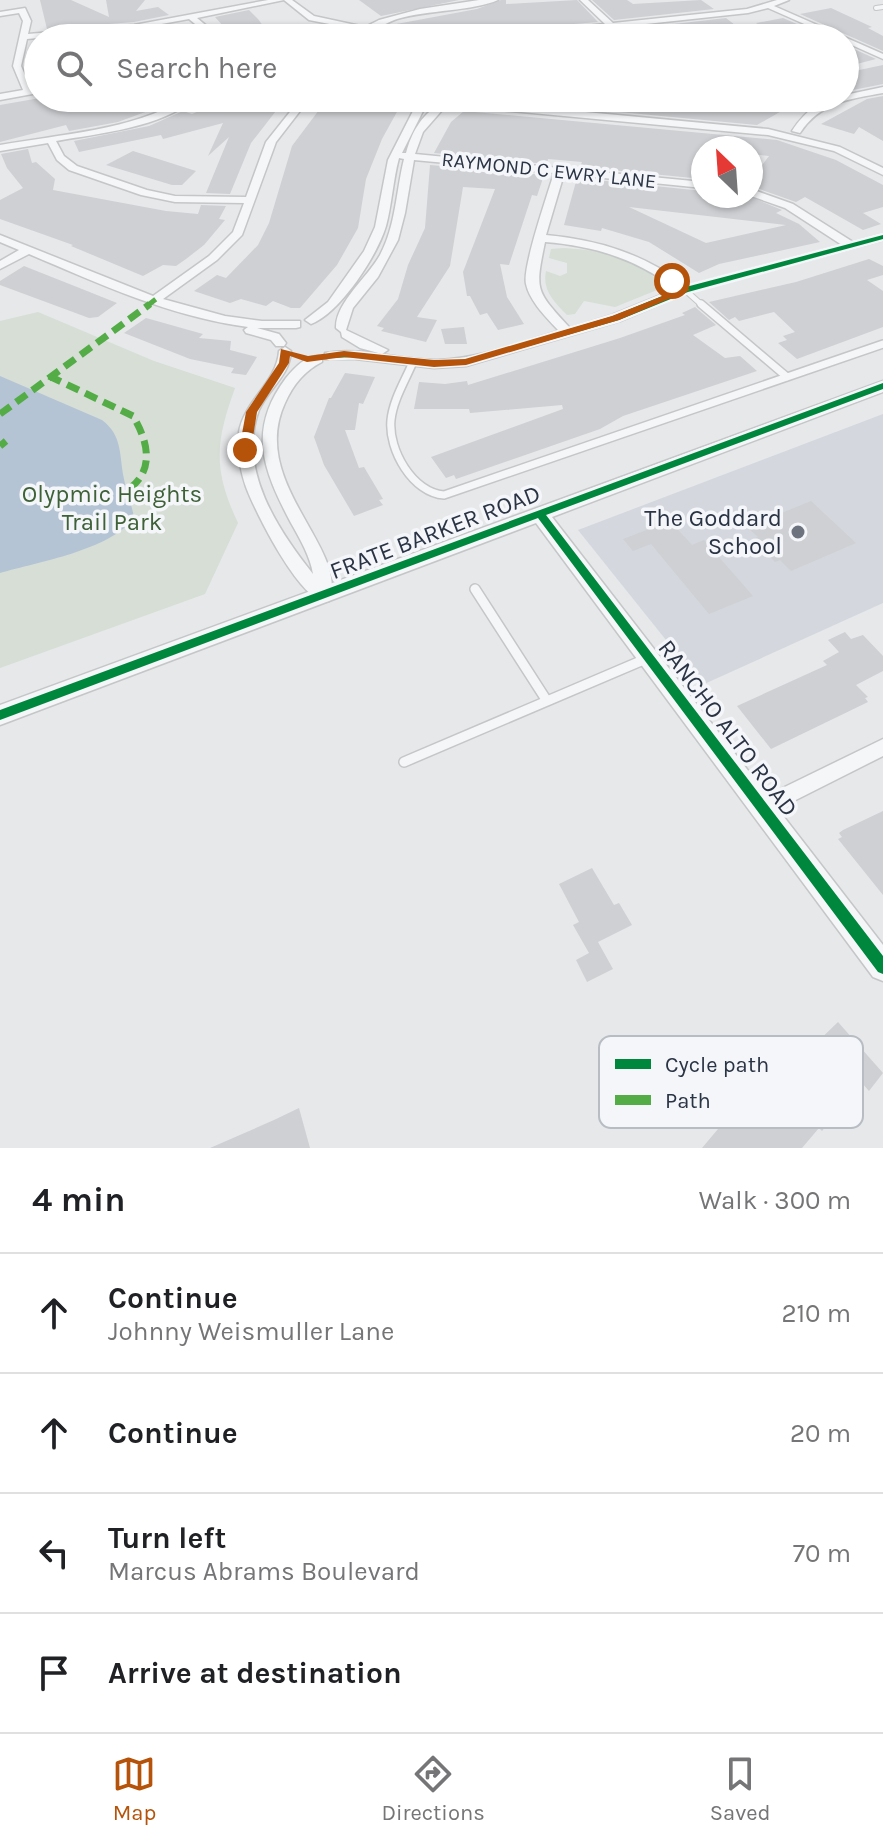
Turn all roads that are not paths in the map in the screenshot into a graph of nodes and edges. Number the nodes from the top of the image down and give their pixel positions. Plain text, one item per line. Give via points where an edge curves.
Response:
1 (280, 0) edge
2 (287, 0) edge
3 (494, 0) edge
4 (584, 0) edge
5 (785, 0) edge
6 (799, 0) edge
7 (883, 7) edge
8 (775, 8) junction
9 (876, 8) dead end
10 (0, 14) edge
11 (190, 16) junction
12 (27, 24) edge
13 (147, 24) edge
14 (200, 24) edge
15 (341, 24) edge
16 (380, 24) edge
17 (610, 24) edge
18 (646, 24) edge
19 (809, 24) edge
20 (24, 41) edge
21 (859, 47) edge
22 (883, 57) edge
23 (24, 77) edge
24 (883, 90) edge
25 (24, 93) edge
26 (859, 96) edge
27 (0, 97) edge
28 (166, 112) edge
29 (295, 112) edge
30 (418, 112) edge
31 (436, 112) edge
32 (608, 112) edge
33 (616, 112) edge
34 (809, 112) edge
35 (797, 131) junction
36 (50, 138) junction
37 (0, 148) edge
38 (396, 155) junction
39 (409, 155) junction
40 (880, 164) edge
41 (560, 171) junction
42 (691, 184) edge
43 (763, 196) edge
44 (251, 200) junction
45 (883, 237) edge
46 (0, 238) edge
47 (540, 238) junction
48 (852, 246) junction
49 (29, 249) junction
50 (0, 266) edge
51 (685, 290) junction
52 (156, 299) junction
53 (311, 320) junction
54 (238, 323) junction
55 (296, 324) junction
56 (344, 331) junction
57 (568, 333) junction
58 (883, 344) edge
59 (283, 347) junction
60 (323, 357) junction
61 (393, 358) junction
62 (413, 362) junction
63 (787, 377) junction
64 (883, 386) edge
65 (540, 514) junction
66 (475, 589) dead end
67 (323, 596) junction
68 (649, 658) junction
69 (547, 701) junction
70 (0, 715) edge
71 (883, 747) edge
72 (404, 762) dead end
73 (763, 807) junction
74 (883, 967) edge

1 - 11 street
2 - 15 street via 312,18
3 - 16 street
4 - 17 street
5 - 8 street
6 - 8 street
7 - 9 lane
8 - 18 street
8 - 19 street
10 - 12 street via 22,10
11 - 13 street
11 - 14 street
20 - 23 street via 17,66
21 - 22 street
24 - 26 street
25 - 27 street
28 - 36 street
29 - 44 street via 271,142
30 - 38 street
31 - 39 street
32 - 40 street via 790,136
33 - 35 street
34 - 35 street
35 - 40 street via 844,144
36 - 37 street
36 - 44 street via 65,164 145,193 175,199
38 - 39 street, RAYMOND C EWRY LANE
38 - 53 street via 370,251 332,305
39 - 41 street, RAYMOND C EWRY LANE
39 - 56 street via 392,241 342,315
41 - 42 street, RAYMOND C EWRY LANE
41 - 47 street
43 - 48 street via 789,206
44 - 52 street via 232,241
45 - 48 street
46 - 49 street
47 - 51 street via 621,250
47 - 57 street via 533,290
48 - 51 street
49 - 50 street
49 - 52 street
51 - 57 street
51 - 63 lane
52 - 54 street
53 - 55 street
53 - 56 street via 329,321
54 - 55 street
54 - 59 street via 275,337
55 - 59 street via 284,332
56 - 60 street via 343,346
56 - 61 street
57 - 62 street via 466,362
58 - 63 lane
59 - 60 street via 298,358
59 - 67 street via 284,363 251,412 245,450 258,498 297,569
60 - 61 street
60 - 67 street via 297,372 279,398 268,449 275,481 319,562
61 - 62 street
62 - 63 lane via 389,435 415,482 435,495
64 - 65 street, FRATE BARKER ROAD
65 - 67 street, FRATE BARKER ROAD
65 - 68 street, RANCHO ALTO ROAD
66 - 69 lane
67 - 70 street, FRATE BARKER ROAD
68 - 69 lane
68 - 73 street, RANCHO ALTO ROAD
69 - 72 lane
71 - 73 street
73 - 74 street, RANCHO ALTO ROAD

